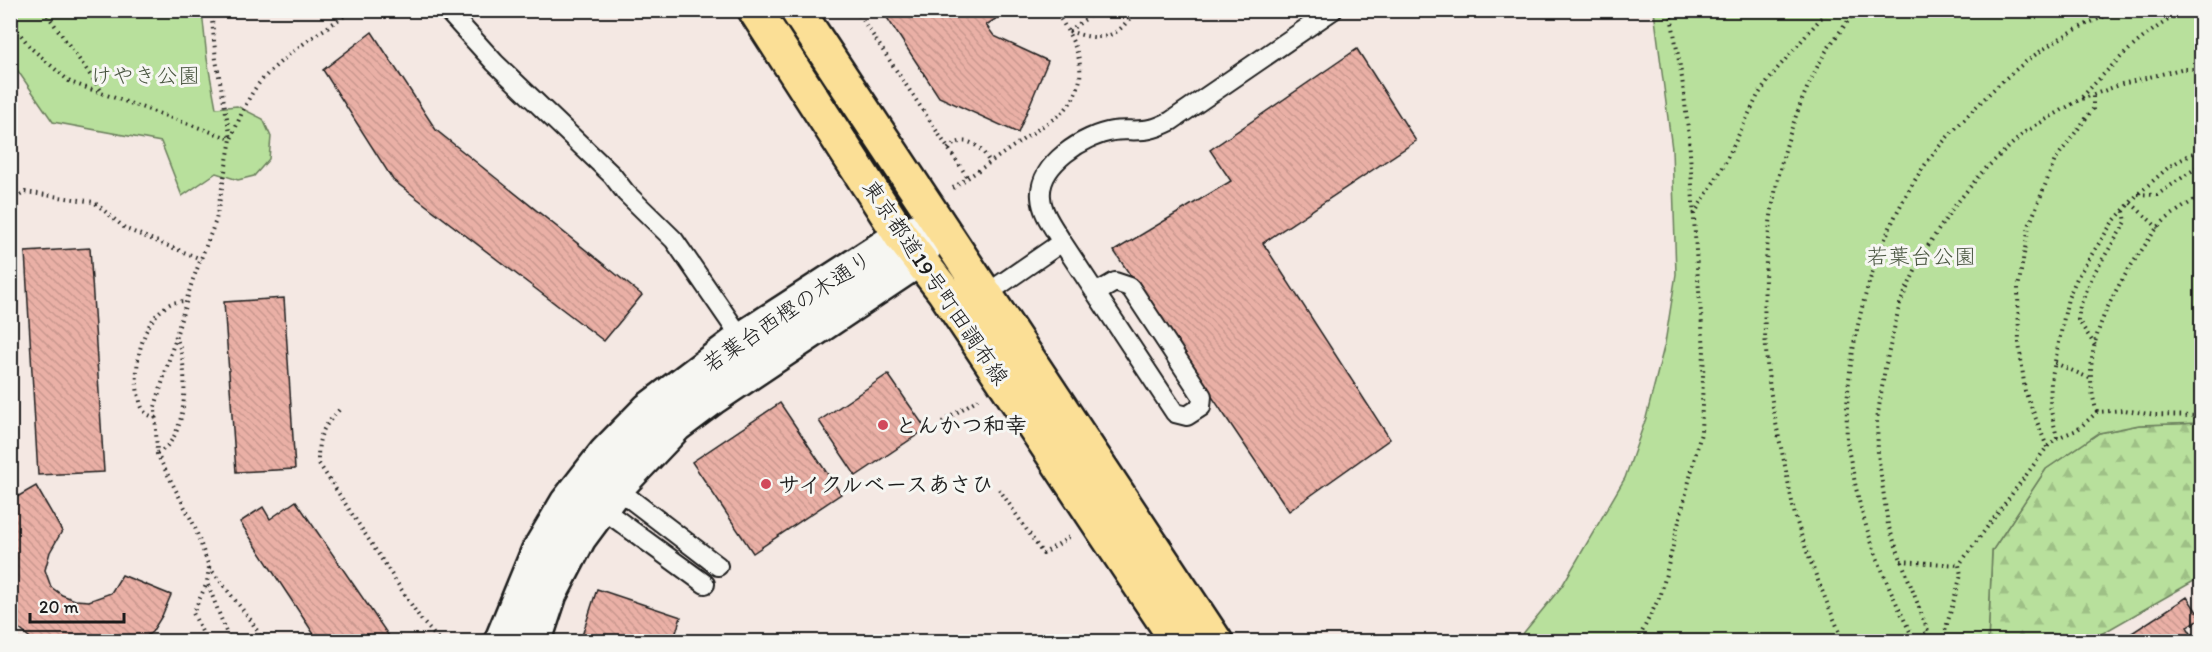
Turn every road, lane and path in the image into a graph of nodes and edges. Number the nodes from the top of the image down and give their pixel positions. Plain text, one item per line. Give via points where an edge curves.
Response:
1 (44, 10) edge
2 (211, 10) edge
3 (353, 10) edge
4 (447, 10) edge
5 (755, 10) edge
6 (797, 10) edge
7 (856, 10) edge
8 (1055, 10) edge
9 (1098, 10) edge
10 (1135, 10) edge
11 (1333, 10) edge
12 (1670, 10) edge
13 (1828, 10) edge
14 (1856, 10) edge
15 (2122, 10) edge
16 (2185, 10) edge
17 (10, 21) edge
18 (1068, 31) junction
19 (2202, 69) edge
20 (104, 94) junction
21 (2093, 95) junction
22 (2079, 100) junction
23 (231, 139) junction
24 (2202, 148) edge
25 (948, 149) junction
26 (989, 162) junction
27 (2202, 164) edge
28 (968, 178) junction
29 (950, 190) dead end
30 (2138, 194) junction
31 (2202, 196) edge
32 (10, 202) edge
33 (2130, 203) junction
34 (2124, 210) junction
35 (1694, 215) junction
36 (938, 223) junction
37 (2158, 228) junction
38 (1062, 242) junction
39 (910, 248) junction
40 (201, 259) junction
41 (1096, 293) junction
42 (985, 295) junction
43 (186, 301) junction
44 (176, 336) junction
45 (742, 339) junction
46 (2095, 346) junction
47 (2055, 363) junction
48 (2089, 378) junction
49 (981, 397) dead end
50 (339, 411) dead end
51 (2097, 412) junction
52 (2202, 416) edge
53 (156, 418) junction
54 (942, 422) dead end
55 (2057, 438) junction
56 (2047, 447) junction
57 (157, 453) junction
58 (999, 489) dead end
59 (609, 498) junction
60 (1071, 535) dead end
61 (1901, 561) junction
62 (1959, 565) junction
63 (718, 566) dead end
64 (209, 567) junction
65 (207, 582) junction
66 (705, 584) dead end
67 (16, 625) dead end
68 (10, 630) edge
69 (1928, 631) junction
70 (1172, 640) edge
71 (1915, 641) edge
72 (207, 642) edge
73 (230, 642) edge
74 (264, 642) edge
75 (441, 642) edge
76 (501, 642) edge
77 (534, 642) edge
78 (1216, 642) edge
79 (1637, 642) edge
80 (1844, 642) edge
81 (1932, 642) edge
82 (1942, 642) edge

1 - 20 path
2 - 23 path
3 - 23 path via 306,42 261,82
4 - 45 lane via 495,63 674,240
5 - 39 main road, 東京都道19号町田調布線
6 - 36 main road, 東京都道19号町田調布線
7 - 25 path
8 - 18 path
9 - 18 path
10 - 18 path via 1125,25 1103,38 1087,38
11 - 38 lane via 1172,121 1150,129 1093,136 1054,162 1040,195 1045,215
12 - 35 path via 1689,137
13 - 35 path via 1758,95 1722,169
14 - 80 path via 1822,56 1788,137 1769,233 1765,294 1766,349 1774,413 1795,516 1815,576
15 - 71 path via 2076,29 2043,50 1992,90 1965,118 1932,155 1903,203 1866,291 1856,328 1847,442 1865,525
16 - 22 path via 2127,50
17 - 20 path via 31,48 70,82
18 - 26 path via 1081,69 1074,101
19 - 21 path via 2181,69
20 - 23 path
21 - 22 path
21 - 56 path via 2093,109 2055,160 2029,226 2018,288 2025,391
22 - 61 path via 2025,132 1983,171 1925,250 1900,303 1877,420 1888,525
23 - 40 path via 216,220
24 - 30 path via 2170,166
25 - 26 path via 969,141 981,148
25 - 28 path
26 - 28 path
27 - 30 path via 2157,195
28 - 29 path
30 - 33 path
31 - 37 path
32 - 40 path via 25,192 94,202 126,229
33 - 34 path
33 - 37 path
34 - 46 path via 2126,222 2094,273 2080,306 2078,320
34 - 47 path via 2091,254 2068,298
35 - 79 path via 1704,349 1701,433 1661,594
36 - 39 street, 若葉台西樫の木通り
36 - 42 main road, 東京都道19号町田調布線
37 - 46 path via 2121,279 2100,323
38 - 41 lane
38 - 42 lane
39 - 45 street, 若葉台西樫の木通り
39 - 59 street, 若葉台西樫の木通り via 676,425
39 - 70 main road, 東京都道19号町田調布線 via 943,290
40 - 43 path
41 - 41 lane via 1175,413 1187,416 1201,407 1202,396 1130,286 1115,282
42 - 78 main road, 東京都道19号町田調布線
43 - 44 path
43 - 53 path via 172,303 156,316 140,347 137,386 141,407
44 - 53 path via 155,407
44 - 57 path via 185,390 176,437
45 - 76 street, 若葉台西樫の木通り via 648,410 606,453 567,503 538,552
46 - 48 path
47 - 48 path
47 - 55 path via 2050,406
48 - 51 path
49 - 54 path
50 - 75 path via 319,436 318,462 423,621
51 - 52 path via 2125,410
51 - 55 path via 2077,430
53 - 57 path
55 - 56 path
56 - 62 path
57 - 64 path via 194,525
58 - 60 path via 1043,554
59 - 63 lane
59 - 66 lane
59 - 77 street, 若葉台西樫の木通り via 579,538 550,594
61 - 62 path
61 - 69 path
62 - 82 path via 1961,575
64 - 65 path
64 - 74 path
65 - 72 path via 193,613
65 - 73 path
67 - 68 path
69 - 71 path
69 - 81 path

